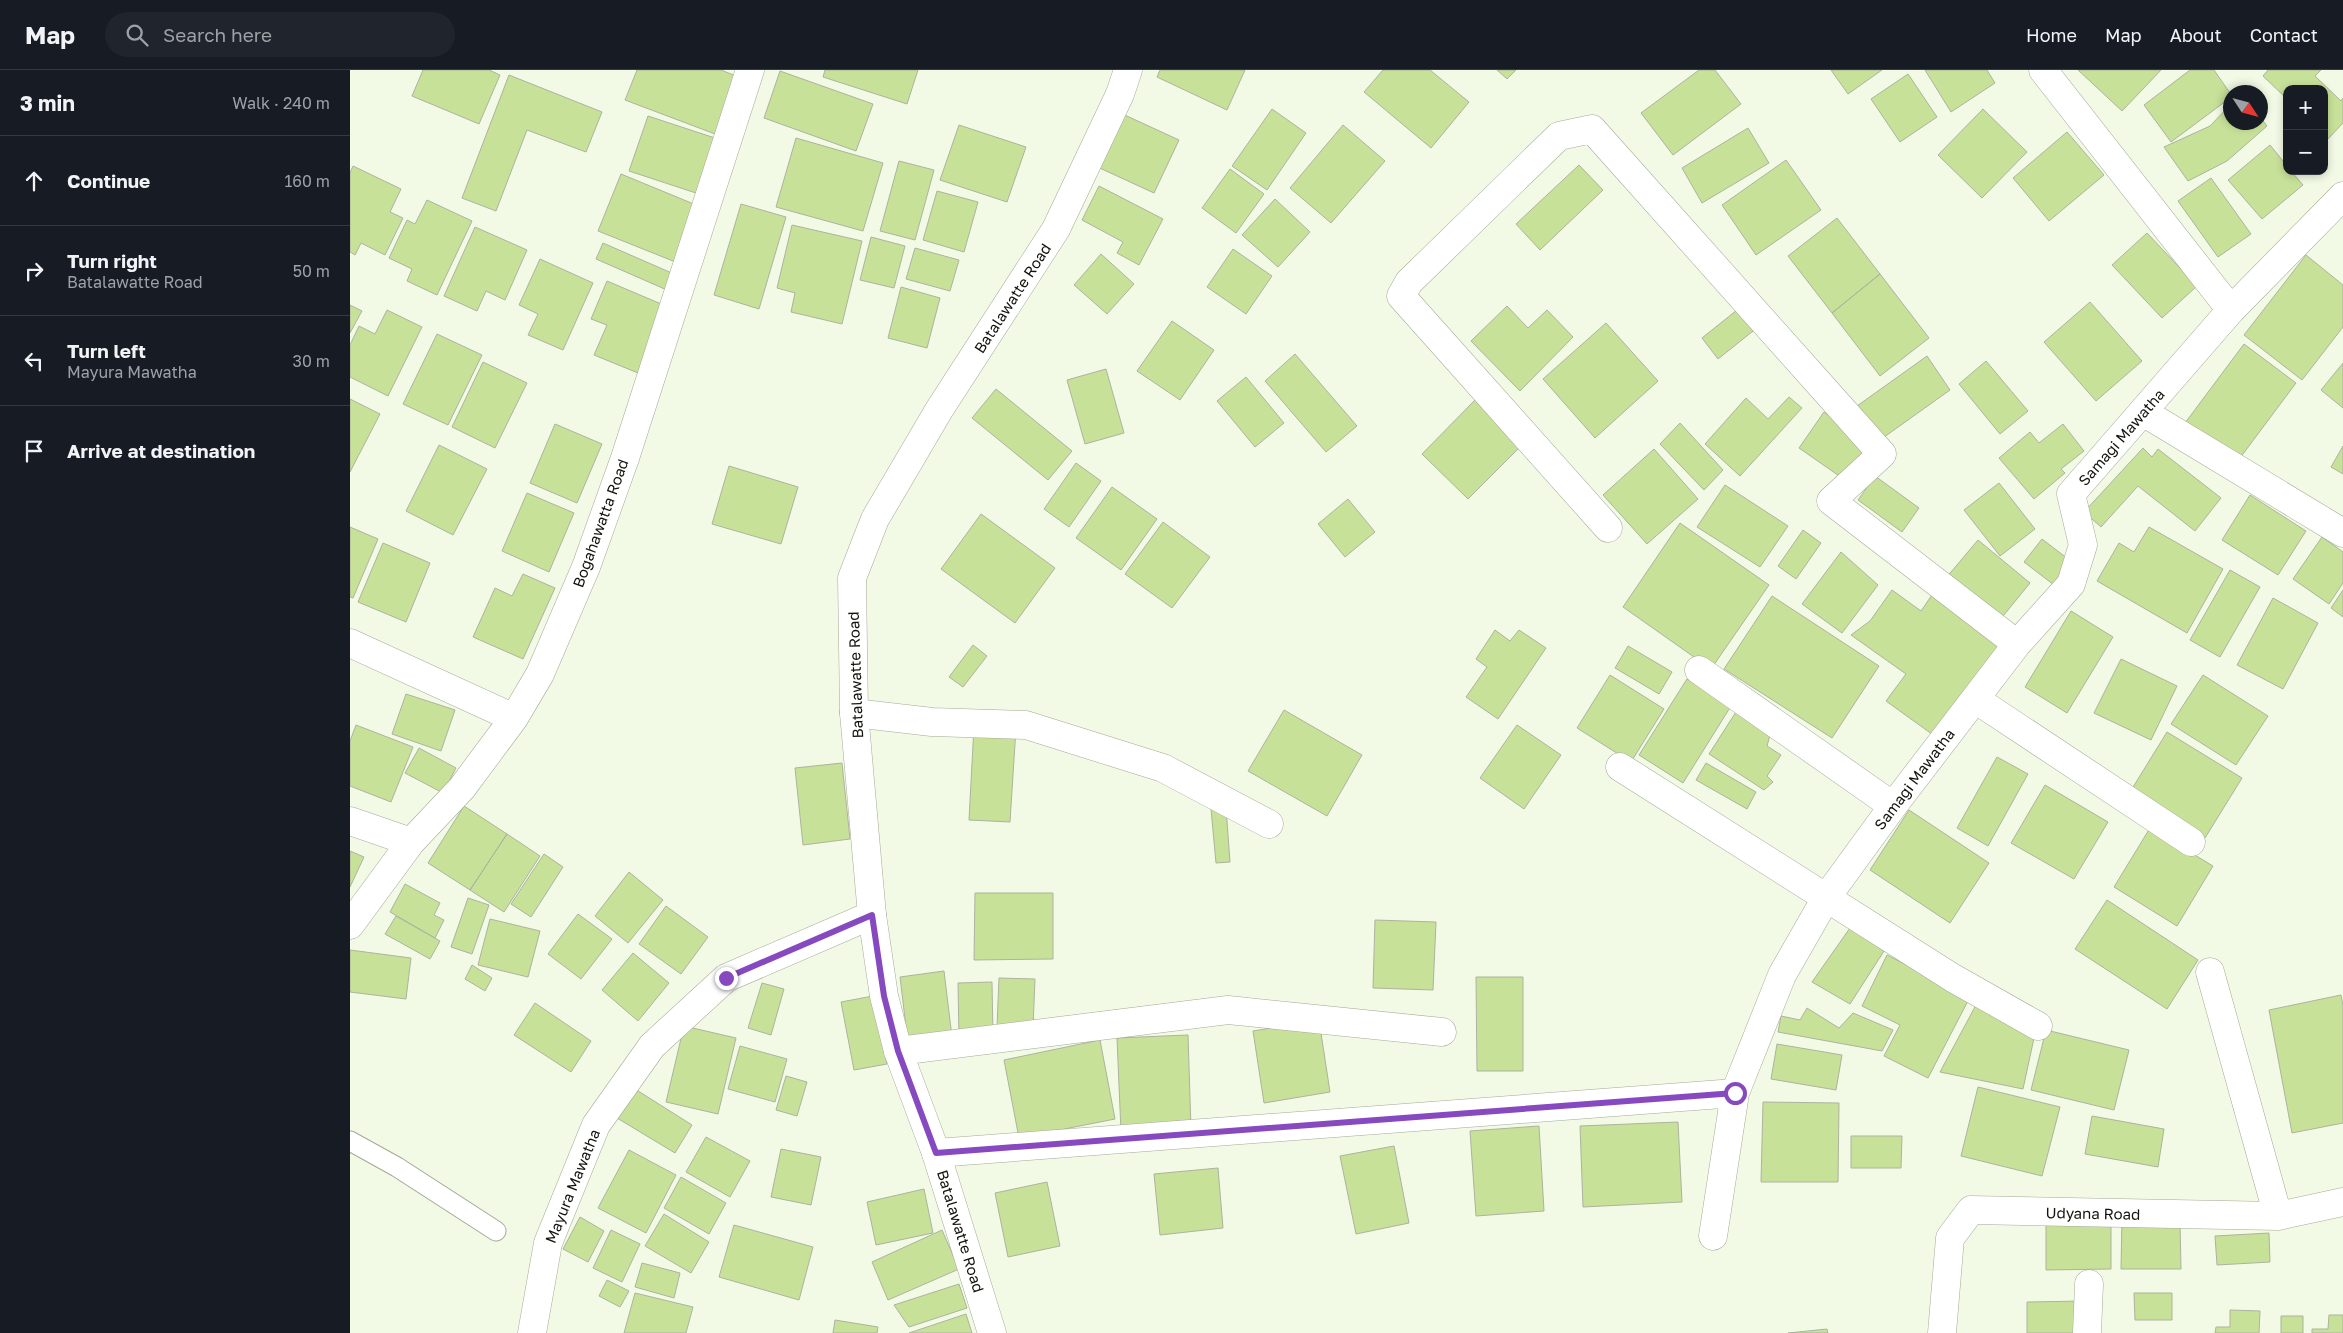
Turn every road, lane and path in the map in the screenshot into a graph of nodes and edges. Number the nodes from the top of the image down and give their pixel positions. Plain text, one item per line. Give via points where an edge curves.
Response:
1 (750, 70) edge
2 (1128, 70) edge
3 (2043, 70) edge
4 (2343, 196) edge
5 (2231, 310) junction
6 (2143, 412) junction
7 (1608, 528) dead end
8 (2343, 532) edge
9 (350, 643) edge
10 (2017, 644) junction
11 (1699, 670) dead end
12 (1975, 699) junction
13 (854, 713) junction
14 (514, 718) junction
15 (1620, 767) dead end
16 (1893, 806) junction
17 (350, 821) edge
18 (1269, 824) dead end
19 (411, 842) junction
20 (2190, 842) dead end
21 (1826, 898) junction
22 (872, 915) junction
23 (350, 924) edge
24 (2210, 972) dead end
25 (2038, 1026) dead end
26 (1442, 1032) dead end
27 (898, 1051) junction
28 (1735, 1093) junction
29 (350, 1141) edge
30 (936, 1153) junction
31 (2343, 1202) edge
32 (2278, 1216) junction
33 (496, 1231) dead end
34 (1713, 1236) dead end
35 (2089, 1284) dead end
36 (532, 1333) edge
37 (992, 1333) edge
38 (1942, 1333) edge
39 (2087, 1333) edge

1 - 14 street, Bogahawatta Road via 625,458 586,567 540,674
2 - 13 street, Batalawatte Road via 1120,94 1056,230 939,410 875,519 852,578
3 - 5 street
4 - 5 street, Samagi Mawatha
5 - 6 street, Samagi Mawatha
6 - 8 street
6 - 10 street, Samagi Mawatha via 2071,494 2083,545 2071,584
7 - 10 street via 1401,296 1409,282 1559,136 1592,129 1882,454 1831,501
9 - 14 street
10 - 12 street, Samagi Mawatha
11 - 16 street
12 - 16 street, Samagi Mawatha
12 - 20 street
13 - 18 street via 932,722 1026,725 1163,768
13 - 22 street, Batalawatte Road
14 - 19 street, Bogahawatta Road via 462,788
15 - 21 street
16 - 21 street, Samagi Mawatha
17 - 19 street
19 - 23 street, Bogahawatta Road
21 - 25 street via 1952,978
21 - 28 street, Samagi Mawatha via 1782,975
22 - 27 street, Batalawatte Road via 884,996
22 - 36 street, Mayura Mawatha via 726,978 652,1046 596,1125 548,1243
24 - 32 street
26 - 27 street via 1228,1010
27 - 30 street, Batalawatte Road
28 - 30 street
28 - 34 street, Samagi Mawatha
29 - 33 lane via 397,1166
30 - 37 street, Batalawatte Road
31 - 32 street, Udyana Road
32 - 38 street, Udyana Road via 1971,1210 1950,1238
35 - 39 street

